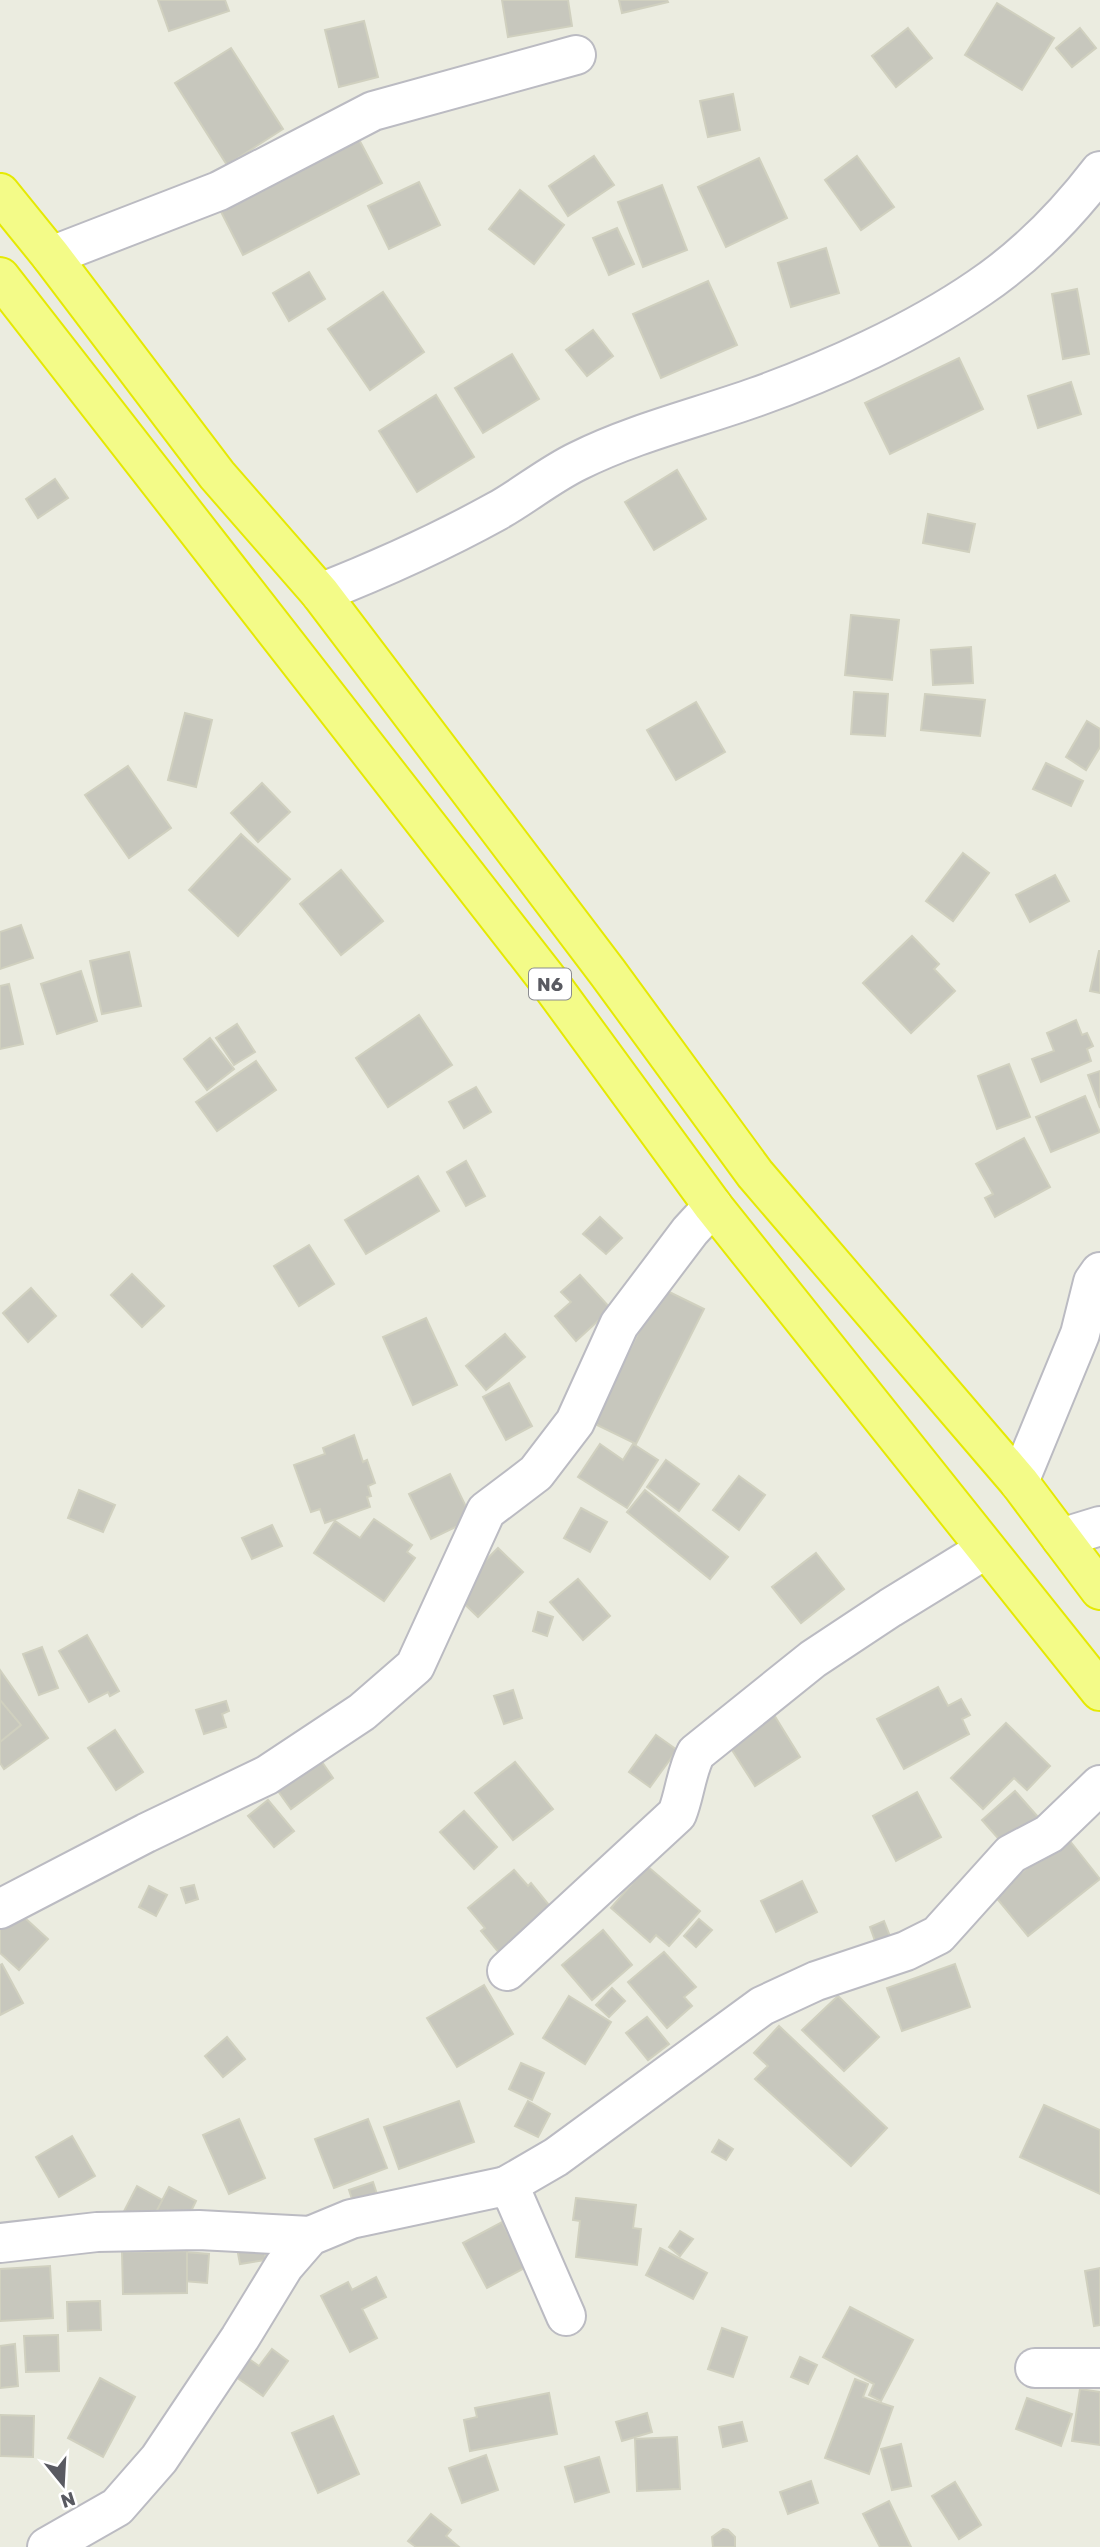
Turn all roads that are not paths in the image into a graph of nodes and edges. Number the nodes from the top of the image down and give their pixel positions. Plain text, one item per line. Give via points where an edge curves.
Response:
1 (576, 55) dead end
2 (1100, 171) edge
3 (0, 193) edge
4 (51, 256) junction
5 (0, 277) edge
6 (320, 593) junction
7 (713, 1206) junction
8 (1100, 1272) edge
9 (1019, 1482) junction
10 (1100, 1526) edge
11 (1061, 1538) junction
12 (986, 1549) junction
13 (1100, 1590) edge
14 (1100, 1691) edge
15 (1100, 1786) edge
16 (0, 1909) edge
17 (507, 1971) dead end
18 (506, 2186) junction
19 (310, 2236) junction
20 (0, 2243) edge
21 (566, 2316) dead end
22 (1035, 2368) dead end
23 (1100, 2368) edge
24 (47, 2547) edge

1 - 4 street via 373,111 219,191
2 - 6 street via 1019,256 979,288 909,329 760,396 575,462 448,537
3 - 4 highway, N6
4 - 6 highway, N6 via 217,475
5 - 7 highway, N6 via 530,958
6 - 9 highway, N6 via 755,1174
7 - 12 highway, N6
7 - 16 street via 619,1325 575,1422 536,1473 486,1511 415,1666 362,1712 267,1775
8 - 9 street via 1080,1334
9 - 11 highway, N6
10 - 11 street
11 - 13 highway, N6
12 - 14 highway, N6
12 - 17 street via 813,1659 696,1753 677,1814
15 - 18 street via 1049,1835 1011,1854 938,1935 906,1951 816,1980 762,2006 556,2157
18 - 19 street via 351,2219
18 - 21 street
19 - 20 street via 199,2230 110,2232
19 - 24 street via 284,2266 159,2459 117,2507
22 - 23 street

